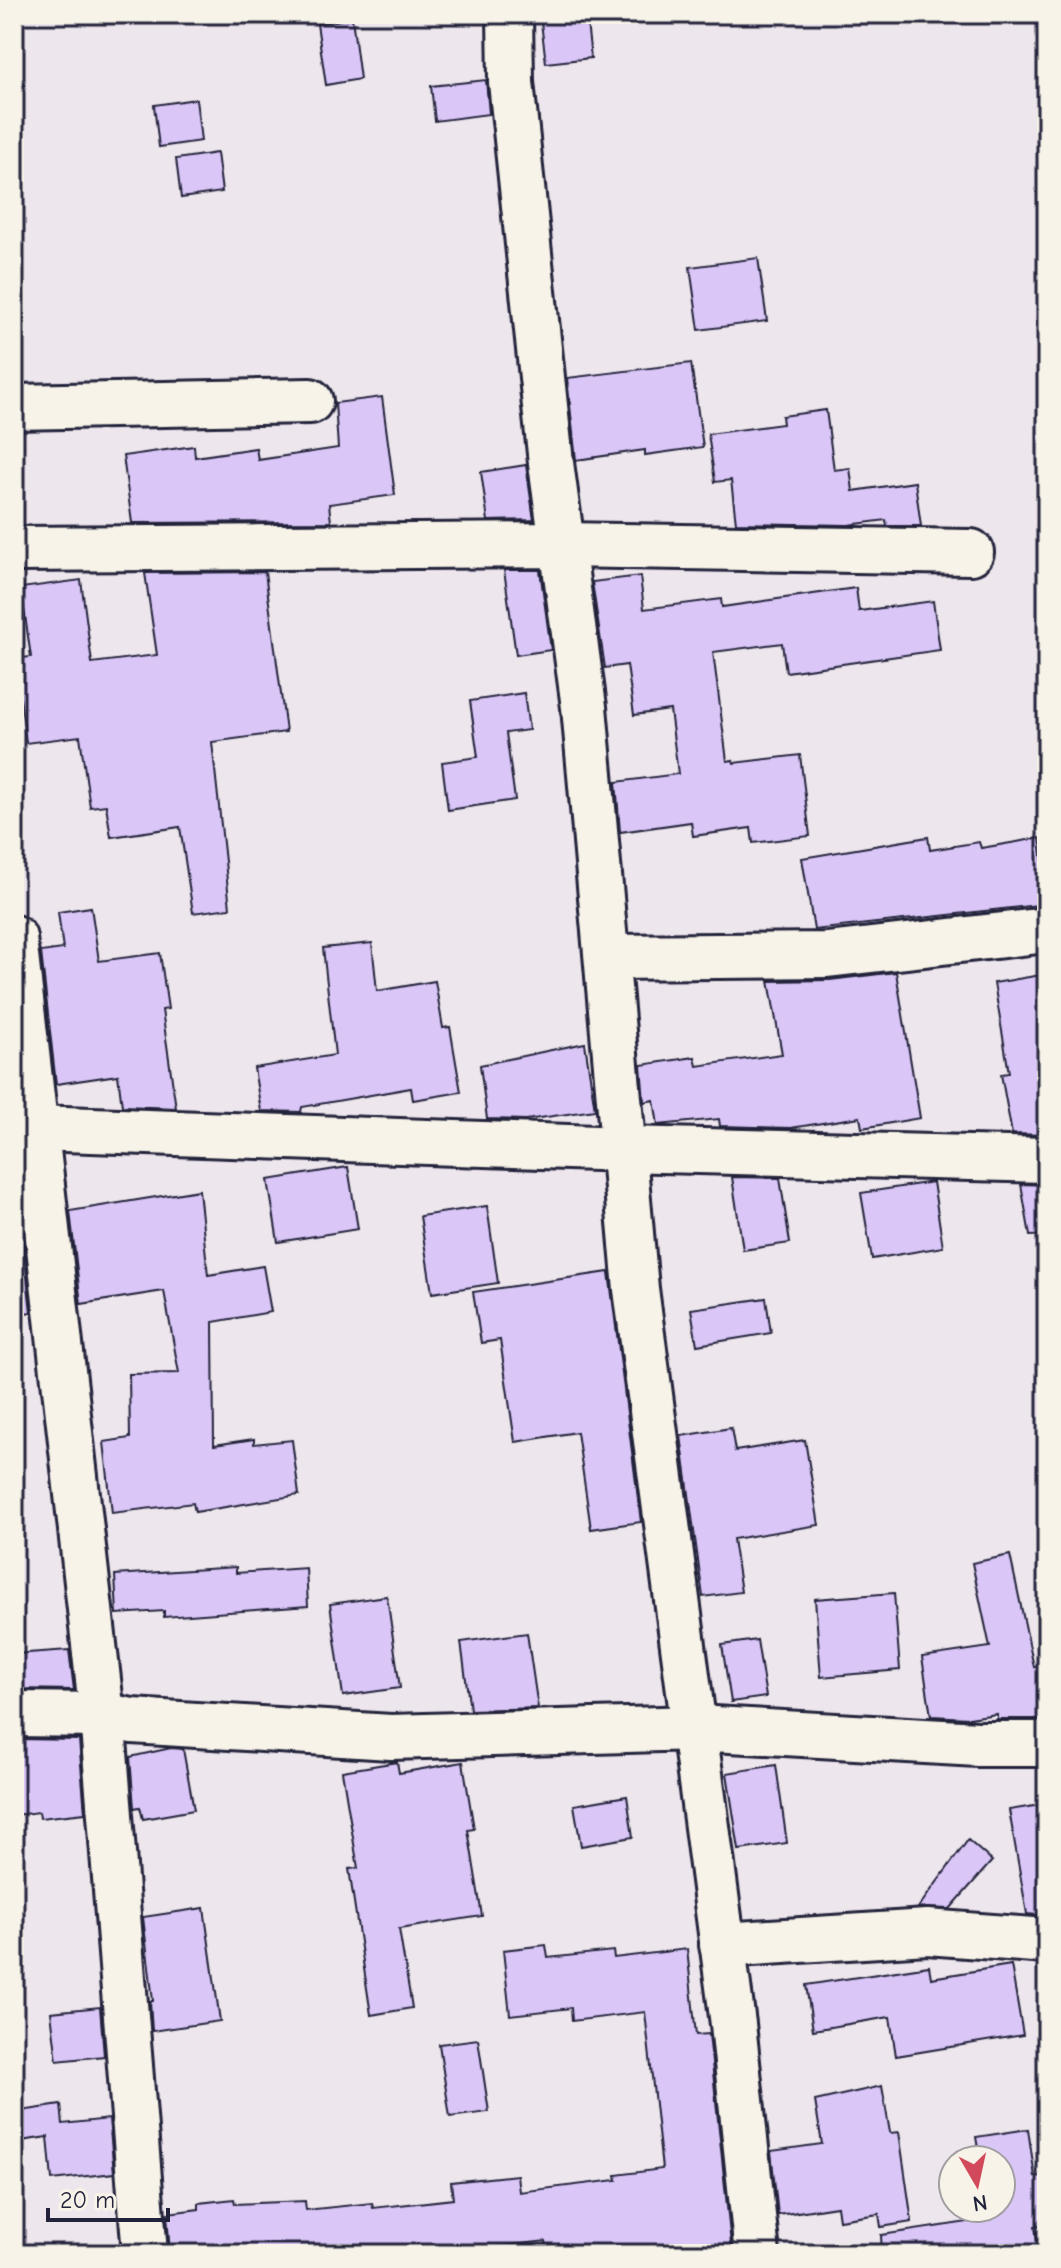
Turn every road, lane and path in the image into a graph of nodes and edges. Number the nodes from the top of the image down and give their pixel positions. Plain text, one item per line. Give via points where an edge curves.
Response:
1 (510, 14) edge
2 (310, 401) dead end
3 (14, 407) edge
4 (562, 545) junction
5 (14, 549) edge
6 (971, 552) dead end
7 (1047, 930) edge
8 (14, 938) edge
9 (607, 957) junction
10 (36, 1128) junction
11 (624, 1149) junction
12 (1047, 1160) edge
13 (14, 1714) edge
14 (102, 1715) junction
15 (695, 1728) junction
16 (1047, 1744) edge
17 (1047, 1941) edge
18 (722, 1945) junction
19 (145, 2254) edge
20 (757, 2254) edge

1 - 4 street via 511,82
2 - 3 street
4 - 5 street
4 - 6 street
4 - 9 street via 584,707
7 - 9 street via 827,955
8 - 10 street
9 - 11 street
10 - 11 street
10 - 14 street
11 - 12 street
11 - 15 street via 636,1289
13 - 14 street
14 - 15 street via 391,1737
14 - 19 street
15 - 16 street
15 - 18 street
17 - 18 street via 927,1932
18 - 20 street

